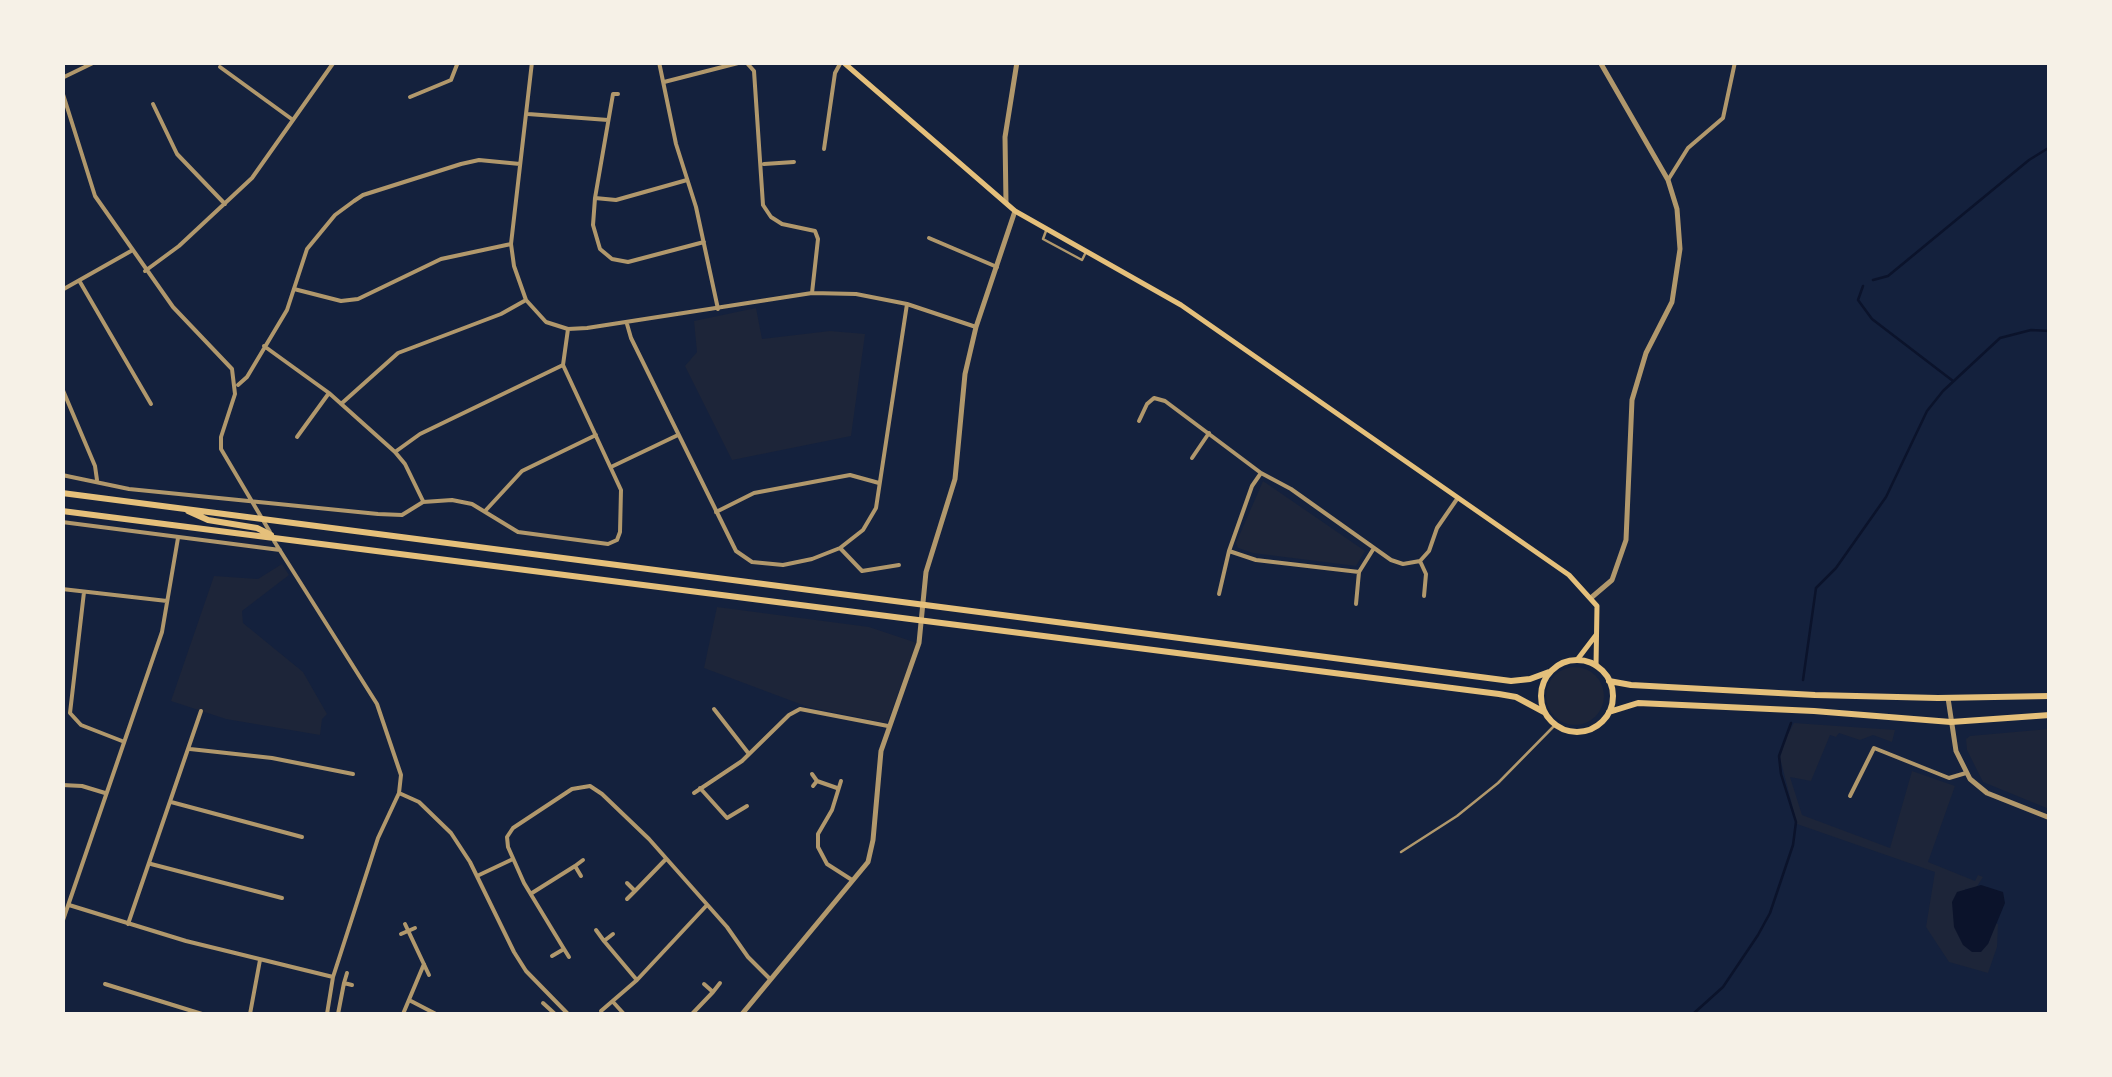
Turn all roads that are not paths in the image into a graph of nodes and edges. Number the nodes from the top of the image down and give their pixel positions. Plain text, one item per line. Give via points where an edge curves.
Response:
1 (95, 62) edge
2 (334, 62) edge
3 (458, 62) edge
4 (532, 62) edge
5 (659, 62) edge
6 (744, 62) edge
7 (842, 62) edge
8 (1017, 62) edge
9 (1600, 62) edge
10 (1735, 62) edge
11 (220, 67) dead end
12 (62, 78) edge
13 (413, 82) dead end
14 (663, 82) junction
15 (62, 90) edge
16 (417, 94) junction
17 (618, 94) dead end
18 (410, 97) dead end
19 (153, 104) dead end
20 (528, 114) junction
21 (294, 120) junction
22 (609, 120) junction
23 (824, 149) dead end
24 (794, 162) dead end
25 (520, 164) junction
26 (762, 164) junction
27 (688, 180) junction
28 (1668, 180) junction
29 (594, 198) junction
30 (225, 204) junction
31 (1006, 204) junction
32 (1015, 212) junction
33 (944, 234) dead end
34 (930, 238) dead end
35 (704, 242) junction
36 (940, 243) junction
37 (511, 244) junction
38 (131, 251) junction
39 (997, 267) junction
40 (145, 270) junction
41 (80, 282) junction
42 (293, 289) junction
43 (62, 290) edge
44 (812, 292) junction
45 (526, 300) junction
46 (906, 304) junction
47 (718, 309) junction
48 (628, 324) junction
49 (976, 326) junction
50 (568, 329) junction
51 (264, 346) junction
52 (563, 365) junction
53 (236, 386) junction
54 (62, 388) edge
55 (328, 392) junction
56 (152, 404) dead end
57 (341, 404) junction
58 (1139, 421) dead end
59 (1209, 433) junction
60 (596, 435) junction
61 (678, 435) junction
62 (297, 437) dead end
63 (394, 452) junction
64 (1192, 458) dead end
65 (612, 466) junction
66 (1262, 472) junction
67 (62, 475) edge
68 (97, 480) junction
69 (881, 484) junction
70 (62, 493) edge
71 (1457, 499) junction
72 (252, 502) junction
73 (424, 502) junction
74 (183, 508) junction
75 (62, 511) edge
76 (486, 511) junction
77 (716, 512) junction
78 (264, 519) junction
79 (62, 522) edge
80 (272, 537) junction
81 (178, 538) junction
82 (840, 548) junction
83 (1374, 548) junction
84 (280, 550) junction
85 (1228, 551) junction
86 (1420, 560) junction
87 (900, 565) dead end
88 (1359, 572) junction
89 (62, 589) edge
90 (84, 592) junction
91 (1220, 594) dead end
92 (1424, 596) dead end
93 (1592, 597) junction
94 (169, 602) junction
95 (924, 604) junction
96 (1356, 604) dead end
97 (922, 622) junction
98 (1596, 634) junction
99 (1577, 660) junction
100 (1596, 666) junction
101 (1549, 672) junction
102 (1609, 680) junction
103 (2050, 696) edge
104 (62, 697) edge
105 (70, 697) junction
106 (1948, 698) junction
107 (728, 707) dead end
108 (714, 709) dead end
109 (201, 711) dead end
110 (1544, 712) junction
111 (1609, 712) junction
112 (719, 715) junction
113 (2050, 715) edge
114 (1950, 722) junction
115 (1555, 725) junction
116 (888, 726) junction
117 (122, 740) junction
118 (188, 749) junction
119 (750, 754) junction
120 (347, 762) dead end
121 (345, 772) junction
122 (1966, 773) junction
123 (353, 774) dead end
124 (812, 774) dead end
125 (841, 782) dead end
126 (62, 786) edge
127 (700, 788) junction
128 (838, 788) junction
129 (105, 793) junction
130 (399, 793) junction
131 (694, 793) dead end
132 (1850, 796) dead end
133 (170, 802) junction
134 (747, 818) dead end
135 (2050, 818) edge
136 (302, 836) dead end
137 (1402, 852) dead end
138 (514, 858) junction
139 (666, 858) junction
140 (583, 860) dead end
141 (149, 864) junction
142 (575, 866) junction
143 (477, 876) junction
144 (581, 876) dead end
145 (854, 882) junction
146 (627, 883) dead end
147 (635, 891) junction
148 (530, 894) junction
149 (282, 898) dead end
150 (627, 900) dead end
151 (69, 905) junction
152 (707, 905) junction
153 (62, 924) edge
154 (128, 924) junction
155 (405, 924) dead end
156 (415, 928) dead end
157 (596, 930) dead end
158 (408, 931) junction
159 (401, 934) dead end
160 (613, 934) dead end
161 (604, 940) junction
162 (564, 949) junction
163 (552, 956) dead end
164 (569, 957) dead end
165 (260, 960) junction
166 (424, 964) junction
167 (347, 973) dead end
168 (429, 975) dead end
169 (333, 977) junction
170 (771, 978) junction
171 (637, 980) junction
172 (344, 983) junction
173 (105, 984) dead end
174 (704, 984) dead end
175 (720, 984) dead end
176 (352, 985) dead end
177 (713, 992) junction
178 (408, 1000) junction
179 (543, 1002) dead end
180 (613, 1002) junction
181 (601, 1011) dead end
182 (193, 1013) edge
183 (202, 1014) edge
184 (250, 1014) edge
185 (327, 1014) edge
186 (338, 1014) edge
187 (403, 1014) edge
188 (436, 1014) edge
189 (555, 1014) edge
190 (568, 1014) edge
191 (624, 1014) edge
192 (692, 1014) edge
193 (742, 1014) edge

1 - 12 street
2 - 21 street
3 - 16 street via 450,80
4 - 20 street
5 - 14 street
6 - 14 street
6 - 26 street via 754,71
7 - 23 street
7 - 31 main road
8 - 31 street via 1004,138
9 - 28 street
10 - 28 street via 1724,118 1688,148
11 - 21 street
13 - 16 street
14 - 27 street
15 - 38 street via 95,196
16 - 18 street
17 - 22 street
19 - 30 street via 177,154
20 - 22 street
20 - 25 street
21 - 30 street
22 - 29 street
24 - 26 street
25 - 37 street
25 - 42 street via 479,160 363,194 306,249
26 - 44 street via 760,193 771,217 814,230 818,239
27 - 29 street via 616,200
27 - 35 street
28 - 93 street via 1680,230 1676,286 1635,384 1622,553 1612,580
29 - 35 street via 596,242 612,259 628,262
30 - 40 street
31 - 32 main road
32 - 39 street
32 - 71 main road via 1181,305
33 - 36 street
34 - 36 street
35 - 47 street
36 - 39 street
37 - 42 street via 441,258 358,299
37 - 45 street
38 - 40 street
38 - 41 street
39 - 49 street
40 - 53 street via 226,360
41 - 43 street
41 - 56 street
42 - 51 street
44 - 46 street
44 - 47 street
45 - 50 street via 546,322
45 - 57 street via 398,353
46 - 49 street
46 - 69 street
47 - 48 street
48 - 50 street
48 - 61 street
49 - 95 street via 955,479 928,564
50 - 52 street
51 - 53 street
51 - 55 street
52 - 60 street
52 - 63 street
53 - 72 street via 222,449
54 - 68 street
55 - 57 street
55 - 62 street
57 - 63 street
58 - 59 street via 1154,398
59 - 64 street
59 - 66 street
60 - 65 street
60 - 76 street via 522,471
61 - 65 street
61 - 77 street
63 - 73 street
65 - 76 street via 623,511 620,532 608,544 518,532
66 - 83 street
66 - 85 street
67 - 68 street
68 - 72 street
69 - 77 street via 850,474 754,493
69 - 82 street via 871,519
70 - 74 highway
71 - 86 street
71 - 93 main road
72 - 73 street via 402,514
72 - 78 street
73 - 76 street via 452,500
74 - 78 highway
74 - 80 highway
75 - 80 highway
77 - 82 street via 736,550 752,562 795,564
78 - 80 street
78 - 95 highway
79 - 81 street
80 - 84 street
80 - 97 highway
81 - 84 street
81 - 94 street
82 - 87 street via 862,571
83 - 86 street via 1403,564
83 - 88 street
84 - 130 street via 383,715 400,769
85 - 88 street
85 - 91 street
86 - 92 street
88 - 96 street
89 - 90 street
90 - 94 street
90 - 105 street
93 - 98 main road
94 - 117 street
95 - 97 street
95 - 101 highway via 1511,681
97 - 110 highway via 1499,694
97 - 116 street
98 - 99 main road
98 - 100 main road
99 - 100 highway
99 - 101 highway
100 - 102 highway
101 - 110 highway
102 - 106 highway
102 - 111 highway
103 - 106 highway
104 - 105 street
105 - 117 street via 74,721
106 - 114 street
107 - 112 street
108 - 112 street
109 - 118 street
110 - 115 highway
111 - 114 highway via 1638,703
111 - 115 highway via 1582,732
112 - 119 street
113 - 114 highway
114 - 122 street
115 - 137 lane via 1498,783
116 - 119 street via 800,709
116 - 145 street via 871,850
117 - 129 street
118 - 121 street
118 - 133 street
119 - 127 street
120 - 121 street
121 - 123 street
122 - 132 street via 1949,778 1874,748
122 - 135 street via 1981,790
124 - 128 street via 815,784
125 - 128 street
126 - 129 street
127 - 131 street
127 - 134 street via 722,816 745,809
128 - 145 street via 818,847 827,864
129 - 151 street
130 - 143 street via 419,802 451,833
130 - 169 street
133 - 136 street
133 - 141 street
138 - 139 street via 509,832 584,786 602,794
138 - 143 street
138 - 148 street
139 - 147 street
139 - 152 street
140 - 142 street
141 - 149 street
141 - 154 street
142 - 144 street
142 - 148 street
143 - 190 street via 520,962
145 - 170 street
146 - 147 street
147 - 150 street
148 - 162 street
151 - 153 street
151 - 154 street
152 - 170 street
152 - 171 street
154 - 165 street
155 - 158 street
156 - 158 street
157 - 161 street
158 - 159 street
158 - 166 street
160 - 161 street
161 - 171 street
162 - 163 street
162 - 164 street
165 - 169 street
165 - 184 street
166 - 168 street
166 - 178 street
167 - 172 street
169 - 185 street
170 - 193 street
171 - 180 street
172 - 176 street
172 - 186 street
173 - 182 street
174 - 177 street
175 - 177 street
177 - 192 street
178 - 187 street
178 - 188 street
179 - 189 street
180 - 181 street
180 - 191 street
182 - 183 street

